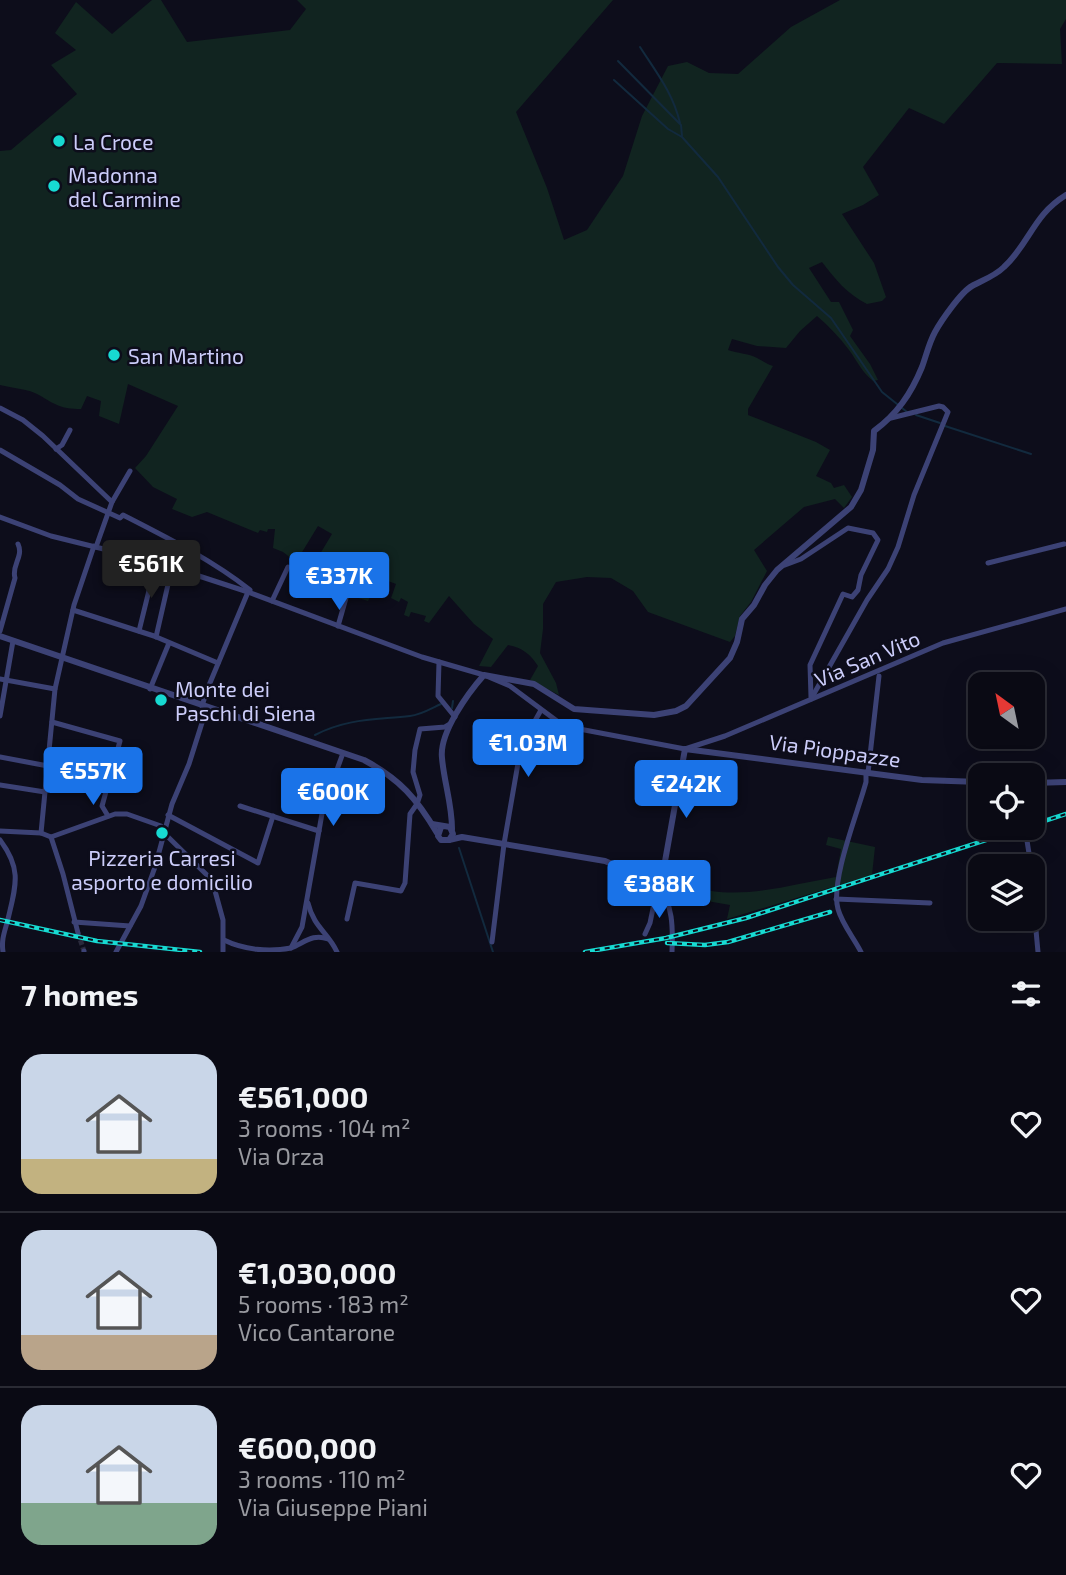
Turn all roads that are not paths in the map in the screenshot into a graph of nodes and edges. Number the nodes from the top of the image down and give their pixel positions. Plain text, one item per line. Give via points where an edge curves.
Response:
1 (1066, 195) edge
2 (0, 408) edge
3 (891, 418) junction
4 (71, 430) dead end
5 (56, 449) junction
6 (0, 450) edge
7 (130, 471) dead end
8 (112, 502) junction
9 (108, 512) junction
10 (0, 517) edge
11 (18, 544) dead end
12 (1064, 544) dead end
13 (95, 546) junction
14 (156, 562) junction
15 (988, 563) dead end
16 (782, 566) junction
17 (172, 567) junction
18 (288, 567) dead end
19 (354, 570) dead end
20 (248, 592) junction
21 (255, 594) junction
22 (272, 601) junction
23 (1066, 609) edge
24 (73, 610) junction
25 (338, 626) junction
26 (0, 631) edge
27 (139, 631) junction
28 (0, 636) edge
29 (156, 638) junction
30 (13, 641) junction
31 (169, 642) junction
32 (62, 657) junction
33 (439, 662) junction
34 (218, 663) junction
35 (484, 675) junction
36 (879, 676) dead end
37 (3, 679) edge
38 (55, 689) junction
39 (150, 689) junction
40 (1, 699) edge
41 (811, 699) junction
42 (205, 706) junction
43 (541, 710) junction
44 (0, 716) edge
45 (455, 717) junction
46 (52, 722) junction
47 (450, 724) junction
48 (685, 749) junction
49 (343, 753) junction
50 (0, 757) edge
51 (48, 766) junction
52 (867, 772) junction
53 (968, 782) edge
54 (1066, 782) edge
55 (1045, 783) edge
56 (0, 785) edge
57 (45, 792) junction
58 (418, 804) junction
59 (240, 806) dead end
60 (108, 816) junction
61 (169, 816) junction
62 (274, 816) junction
63 (452, 819) junction
64 (440, 828) junction
65 (452, 830) junction
66 (0, 831) edge
67 (319, 831) junction
68 (41, 832) junction
69 (164, 833) junction
70 (51, 836) junction
71 (462, 838) junction
72 (0, 840) edge
73 (449, 840) junction
74 (504, 844) junction
75 (658, 884) junction
76 (307, 900) junction
77 (836, 900) junction
78 (930, 903) dead end
79 (347, 919) dead end
80 (74, 922) junction
81 (315, 923) junction
82 (130, 926) junction
83 (303, 927) junction
84 (1036, 931) edge
85 (78, 933) tunnel mouth
86 (645, 934) dead end
87 (1, 938) edge
88 (311, 938) junction
89 (328, 939) junction
90 (224, 940) junction
91 (492, 942) dead end
92 (291, 948) junction
93 (223, 951) edge
94 (3, 952) edge
95 (116, 952) edge
96 (337, 952) edge
97 (672, 952) edge
98 (861, 952) edge
99 (1038, 952) edge

1 - 3 street via 1040,216 1004,267 969,288 958,301 935,331 920,371
2 - 5 street via 23,420
3 - 16 street via 874,431 861,490 851,507
3 - 41 street via 943,407 948,412 888,569
4 - 5 street
5 - 8 street
6 - 9 street via 78,499
7 - 8 street
8 - 9 street
9 - 13 street
9 - 21 street via 153,530
10 - 13 street
11 - 26 street via 20,555
12 - 15 street
13 - 14 street
13 - 24 street
14 - 17 street
14 - 27 street
16 - 35 street via 742,619 730,658 676,711 654,715 575,709 534,684
16 - 41 street via 801,559 848,527 873,533 878,540 858,590 852,597 842,594 810,665
17 - 20 street
17 - 29 street
18 - 22 street
19 - 25 street
20 - 21 street
20 - 34 street
21 - 22 street
22 - 25 street
23 - 41 street, Via San Vito via 943,643
24 - 27 street
24 - 32 street
25 - 33 street
27 - 29 street
28 - 30 street
29 - 31 street
30 - 32 street
30 - 37 street
31 - 34 street
31 - 39 street
32 - 38 street
32 - 39 street
33 - 35 street
33 - 45 street via 438,695
34 - 42 street
35 - 43 street via 510,686
35 - 45 street
36 - 52 street
37 - 38 street
37 - 40 street
38 - 46 street
39 - 42 street
40 - 44 street
41 - 48 street, Via San Vito
42 - 49 street
42 - 61 street
43 - 48 street via 574,728
43 - 74 street via 521,746
45 - 47 street
46 - 51 street
46 - 60 street via 120,741 102,806
47 - 58 street via 420,729 414,772
47 - 63 street via 441,756
48 - 52 street, Via Pioppazze
48 - 75 street
49 - 58 street via 384,771
49 - 67 street
50 - 51 street
51 - 57 street
52 - 53 street, Via Pioppazze
52 - 77 street
54 - 55 street
56 - 57 street
57 - 68 street
58 - 64 street
58 - 79 street via 410,814 401,891 355,883
59 - 62 street
60 - 69 street via 138,817 161,826
60 - 70 street
61 - 62 street via 258,863
61 - 69 street
62 - 67 street
63 - 64 street
63 - 65 street
64 - 65 street
64 - 73 street via 441,840
65 - 71 street
65 - 73 street
66 - 68 street
67 - 76 street
68 - 70 street
69 - 82 street
69 - 90 street via 212,880
70 - 80 street
71 - 73 street
71 - 74 street
72 - 87 street via 14,860 16,872
74 - 75 street via 605,861
74 - 91 street
75 - 86 street
75 - 97 street via 672,912
76 - 81 street
76 - 83 street
77 - 78 street
77 - 98 street
80 - 82 street
80 - 85 street
81 - 88 street
81 - 89 street
82 - 95 street
83 - 88 street
83 - 92 street
84 - 99 street
87 - 94 street
88 - 89 street
88 - 92 street
89 - 96 street
90 - 92 street via 243,949
90 - 93 street

